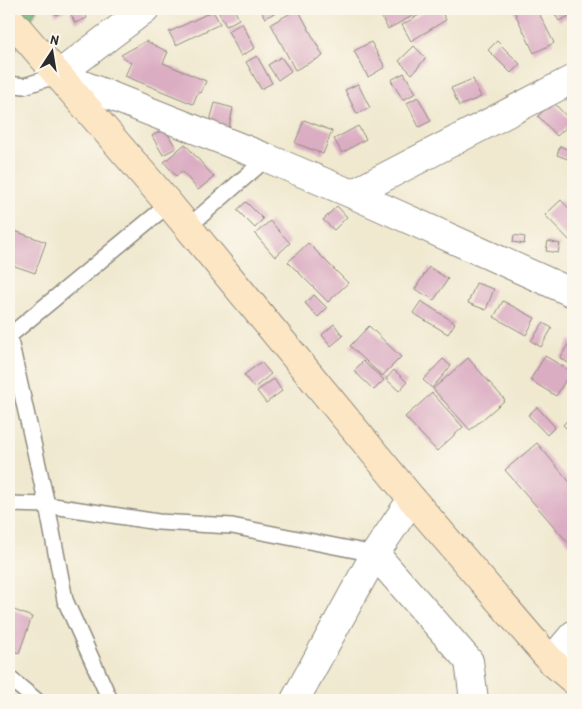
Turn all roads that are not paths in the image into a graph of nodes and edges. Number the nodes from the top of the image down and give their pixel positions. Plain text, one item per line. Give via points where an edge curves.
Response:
1 (145, 9) edge
2 (9, 18) edge
3 (58, 75) junction
4 (573, 79) edge
5 (9, 84) edge
6 (266, 158) junction
7 (352, 194) junction
8 (169, 204) junction
9 (188, 227) junction
10 (573, 294) edge
11 (9, 336) edge
12 (412, 499) junction
13 (9, 504) edge
14 (47, 505) junction
15 (375, 554) junction
16 (573, 635) edge
17 (552, 661) junction
18 (9, 678) edge
19 (573, 680) edge
20 (36, 700) edge
21 (110, 700) edge
22 (295, 700) edge
23 (474, 700) edge

1 - 3 street
2 - 3 main road
3 - 5 lane via 24,86
3 - 6 street
3 - 8 main road
4 - 7 street
6 - 7 street
6 - 9 lane
7 - 10 street
8 - 9 main road
8 - 11 lane
9 - 12 main road
11 - 14 lane
12 - 15 street
12 - 17 main road
13 - 14 lane
14 - 15 lane via 158,522 232,526
14 - 21 lane via 65,600
15 - 22 street
15 - 23 street via 468,661
16 - 17 street
17 - 19 main road
18 - 20 lane

